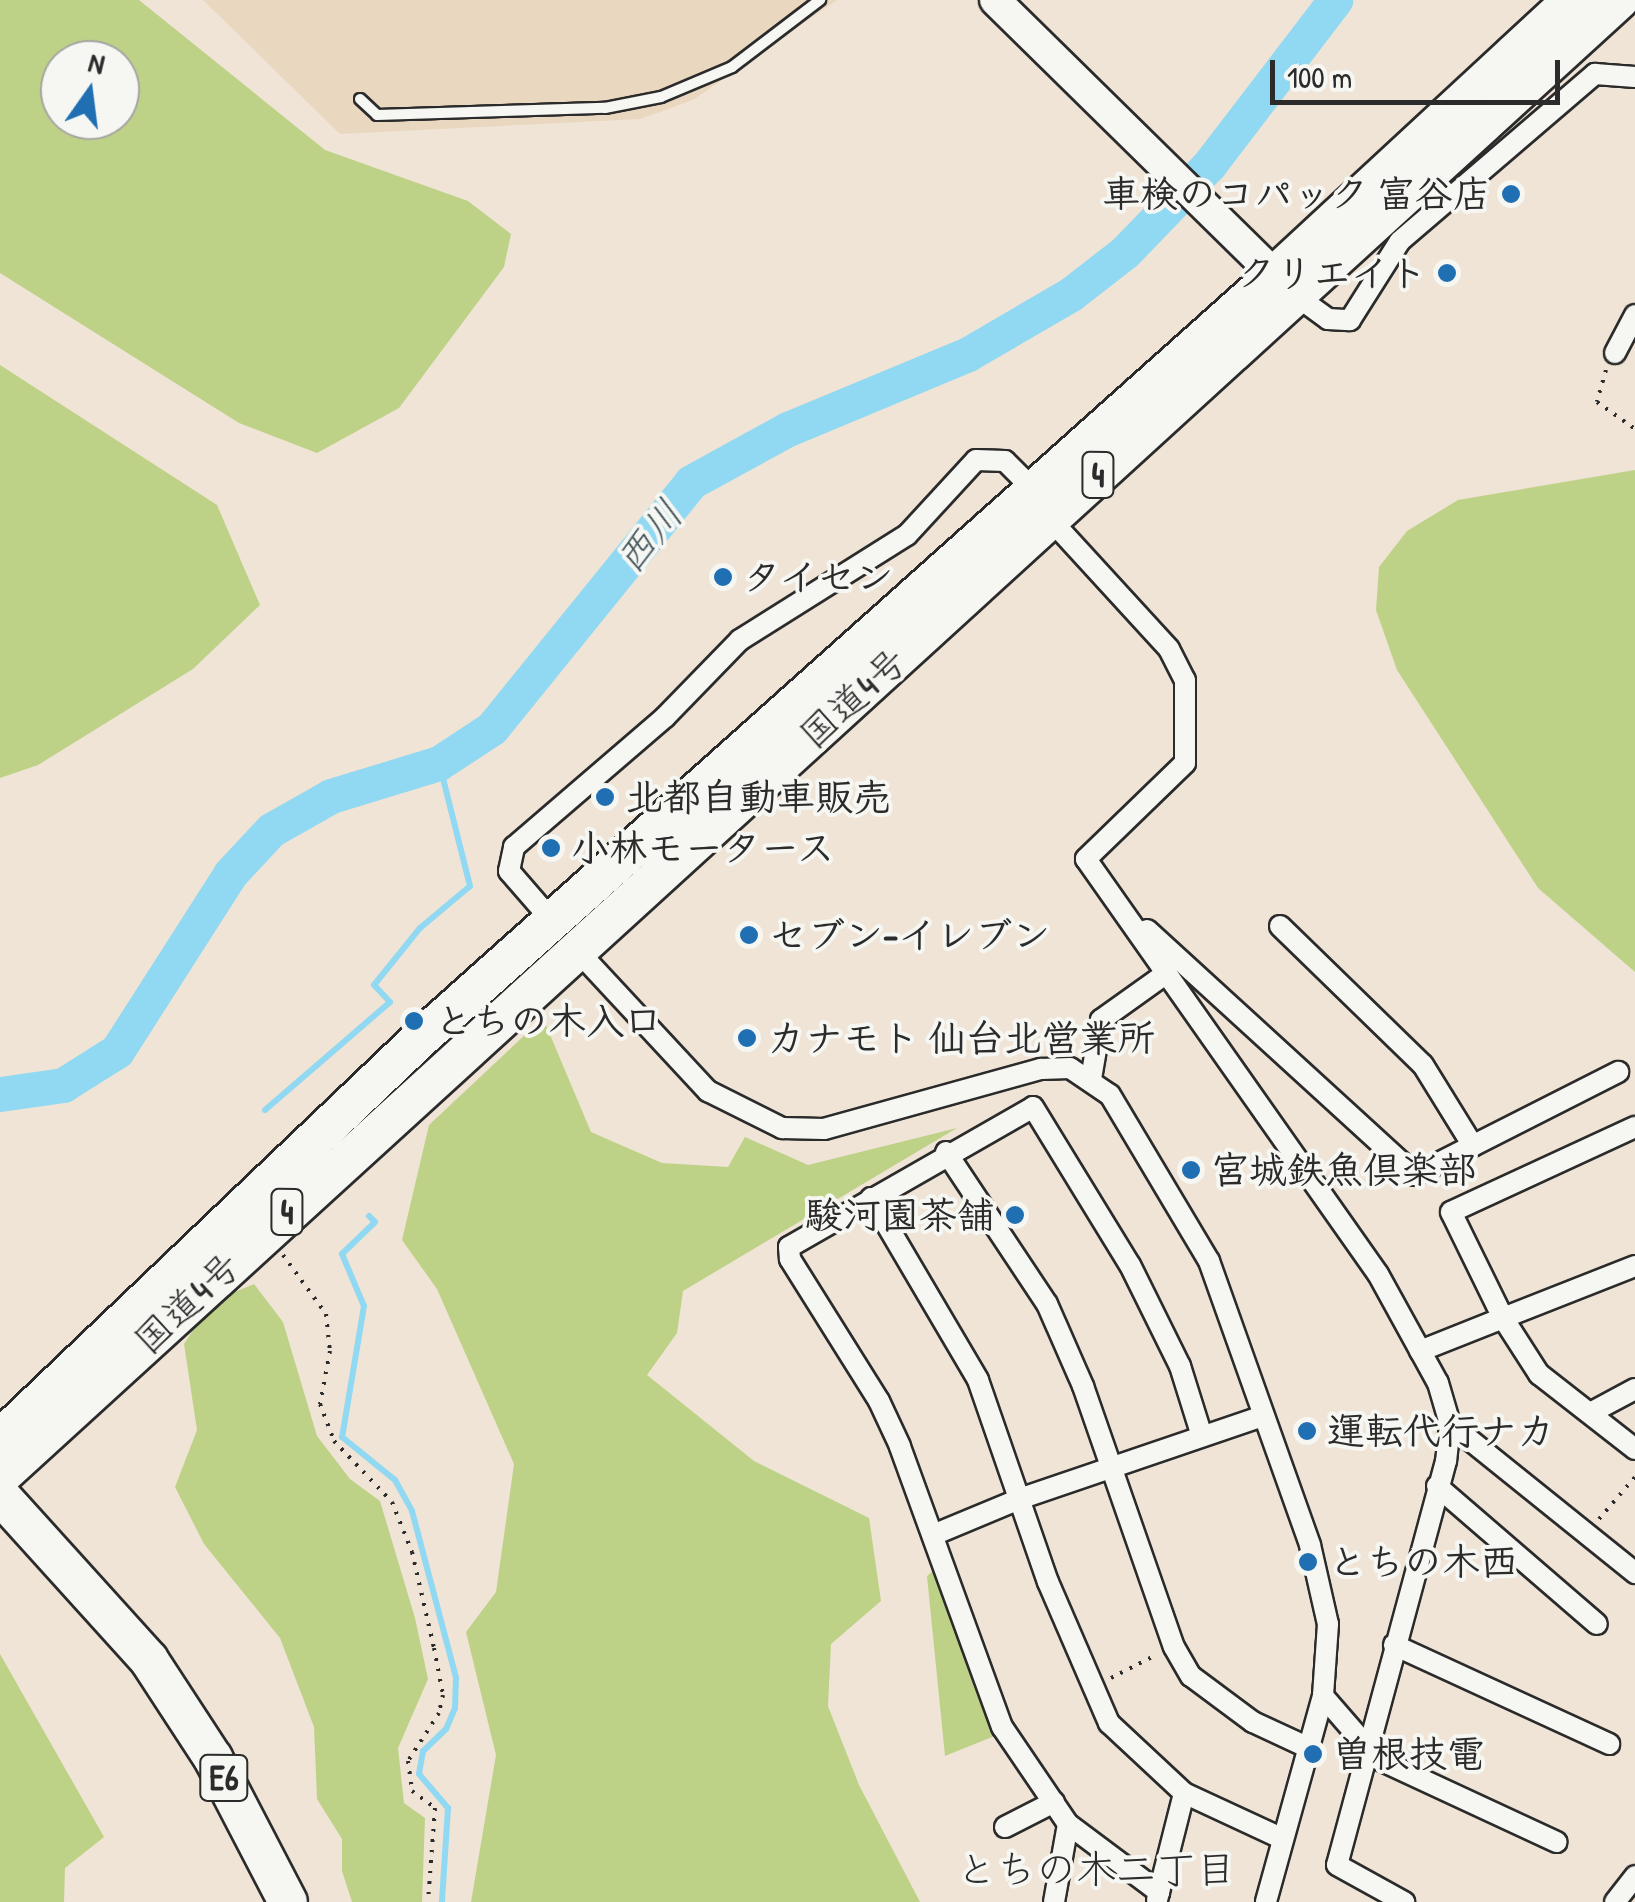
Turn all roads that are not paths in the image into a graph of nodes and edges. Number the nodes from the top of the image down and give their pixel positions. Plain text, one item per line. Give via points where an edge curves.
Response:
1 (820, 0) edge
2 (995, 0) edge
3 (1572, 0) edge
4 (1618, 0) edge
5 (1567, 47) junction
6 (1595, 74) junction
7 (1635, 78) edge
8 (360, 99) dead end
9 (1285, 285) junction
10 (1635, 315) edge
11 (1615, 352) road end
12 (1041, 504) junction
13 (1120, 905) junction
14 (1280, 926) dead end
15 (564, 936) junction
16 (1166, 973) junction
17 (1618, 1072) dead end
18 (1091, 1079) junction
19 (1635, 1127) edge
20 (1473, 1146) junction
21 (946, 1152) junction
22 (871, 1198) junction
23 (1635, 1266) edge
24 (1503, 1318) junction
25 (1420, 1351) junction
26 (1635, 1389) edge
27 (1592, 1412) junction
28 (1264, 1416) junction
29 (1450, 1424) junction
30 (1202, 1436) junction
31 (0, 1438) edge
32 (1635, 1449) edge
33 (1112, 1466) junction
34 (0, 1478) edge
35 (1437, 1486) junction
36 (0, 1495) edge
37 (1022, 1498) junction
38 (933, 1536) junction
39 (1635, 1573) edge
40 (1597, 1624) dead end
41 (1394, 1645) junction
42 (1323, 1696) junction
43 (1609, 1744) dead end
44 (1309, 1748) junction
45 (1367, 1751) junction
46 (1184, 1793) junction
47 (1054, 1802) junction
48 (1068, 1824) junction
49 (1005, 1826) dead end
50 (1283, 1839) junction
51 (1557, 1842) dead end
52 (1635, 1876) edge
53 (1158, 1897) edge
54 (288, 1902) edge
55 (1054, 1902) edge
56 (1266, 1902) edge
57 (1404, 1902) edge
58 (1615, 1902) edge

1 - 8 lane via 732,67 661,97 526,113 377,115
2 - 9 street
3 - 9 highway, 国道4号 / 4
4 - 5 highway, 国道4号 / 4
5 - 6 street
5 - 9 highway, 国道4号 / 4
6 - 7 street
6 - 9 street via 1400,241 1354,318 1328,318
9 - 12 highway, 国道4号 / 4
10 - 11 street
12 - 13 street via 1169,649 1185,680 1184,764 1086,859
12 - 15 highway, 国道4号 / 4
12 - 15 street via 1004,462 976,460 908,535 740,640 665,717 514,847 509,870
13 - 16 street
13 - 20 street via 1415,1175
14 - 20 street via 1423,1065
15 - 18 street via 708,1091 782,1128 824,1129 1041,1069 1070,1068
15 - 31 highway, 国道4号 / 4 via 204,1240
15 - 34 highway, 国道4号 / 4 via 263,1234
16 - 18 street via 1102,1020
16 - 25 street via 1378,1274
17 - 20 street
18 - 28 street via 1133,1128 1210,1261
19 - 24 street via 1451,1212
21 - 22 street
21 - 30 street via 1033,1106 1130,1265 1180,1366
21 - 33 street via 1047,1304
22 - 37 street via 978,1380
22 - 38 street via 788,1246 790,1259 880,1401
23 - 24 street
24 - 25 street
24 - 27 street via 1540,1374
25 - 29 street
26 - 27 street
27 - 32 street
28 - 30 street
28 - 42 street via 1310,1545 1328,1624
29 - 35 street
29 - 39 street
30 - 33 street
33 - 37 street
33 - 44 street via 1174,1647 1191,1676 1225,1704
35 - 40 street
35 - 41 street
36 - 54 highway, E6 via 149,1660 213,1758
37 - 38 street
37 - 46 street via 1090,1688 1110,1723
38 - 47 street via 1002,1727
41 - 43 street
41 - 45 street
42 - 44 street
42 - 45 street
44 - 50 street
45 - 51 street
45 - 57 street via 1337,1866
46 - 50 street
46 - 53 street
47 - 48 street
47 - 49 street
48 - 53 street
48 - 55 street
50 - 56 street
52 - 58 street

